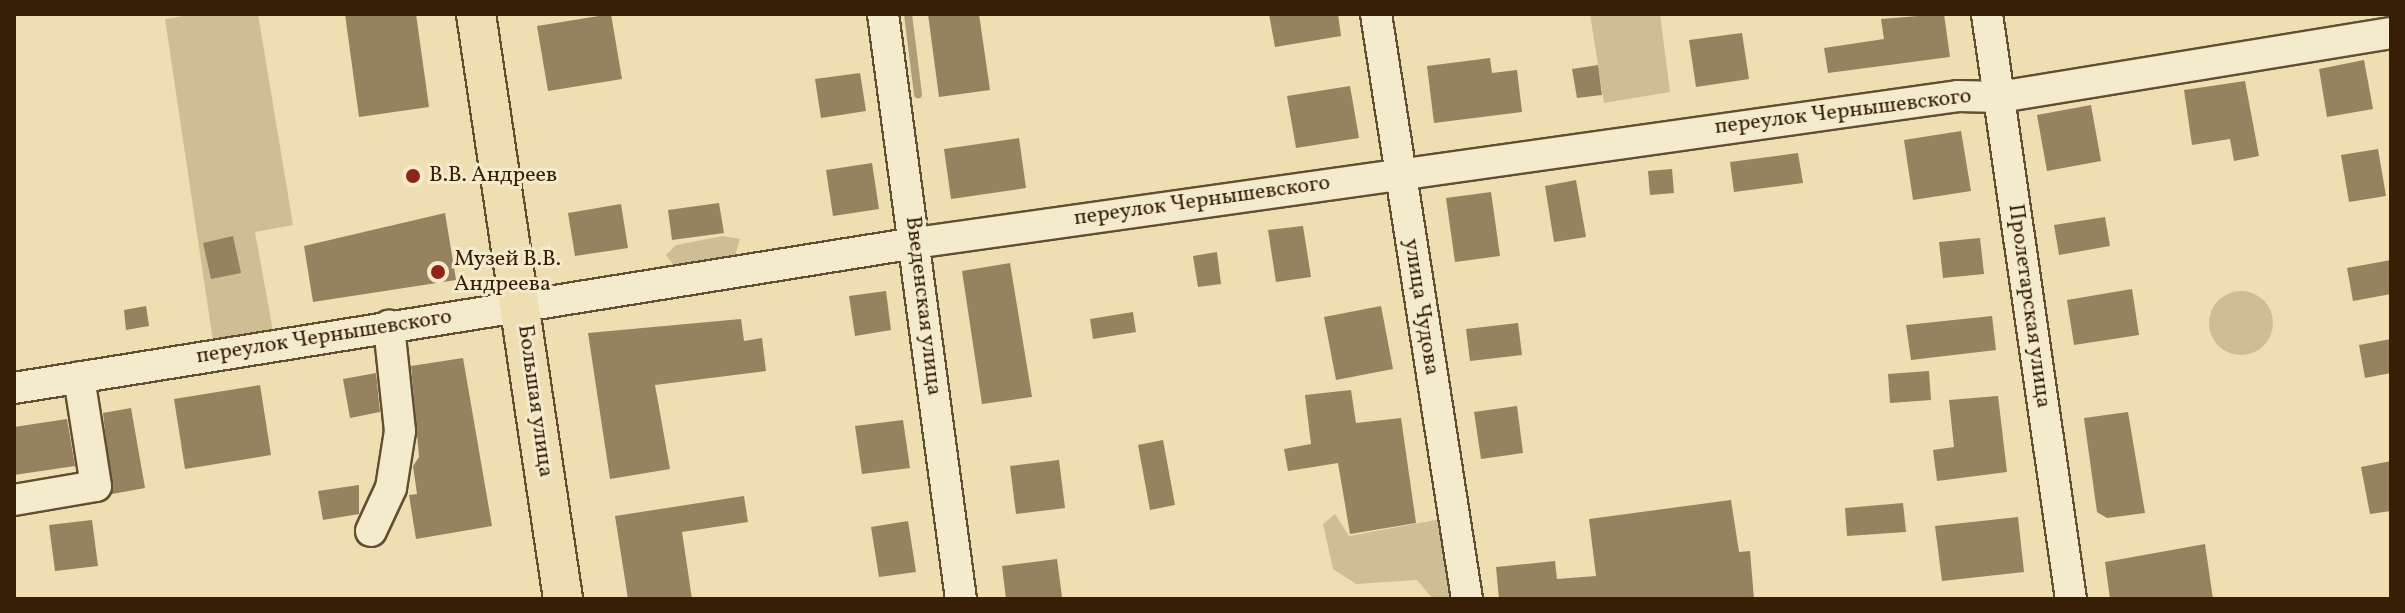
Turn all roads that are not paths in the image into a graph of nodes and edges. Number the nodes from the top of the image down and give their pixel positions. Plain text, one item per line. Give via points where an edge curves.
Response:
1 (476, 14) edge
2 (883, 14) edge
3 (1376, 14) edge
4 (1987, 14) edge
5 (2388, 29) edge
6 (2000, 97) junction
7 (1399, 172) junction
8 (915, 243) junction
9 (521, 307) junction
10 (389, 326) junction
11 (79, 377) junction
12 (14, 388) edge
13 (14, 500) edge
14 (371, 531) dead end
15 (563, 599) edge
16 (961, 599) edge
17 (1467, 599) edge
18 (2071, 599) edge

1 - 9 main road, Большая улица
2 - 8 street, Введенская улица
3 - 7 street, улица Чудова
4 - 6 street, Пролетарская улица
5 - 6 street, переулок Чернышевского
6 - 7 street, переулок Чернышевского via 1958,96
6 - 18 street, Пролетарская улица
7 - 8 street, переулок Чернышевского
7 - 17 street, улица Чудова
8 - 9 street, переулок Чернышевского
8 - 16 street, Введенская улица
9 - 10 street, переулок Чернышевского
9 - 15 main road, Большая улица
10 - 11 street, переулок Чернышевского
10 - 14 street via 400,431 391,488
11 - 12 street, переулок Чернышевского
11 - 13 street via 96,486

